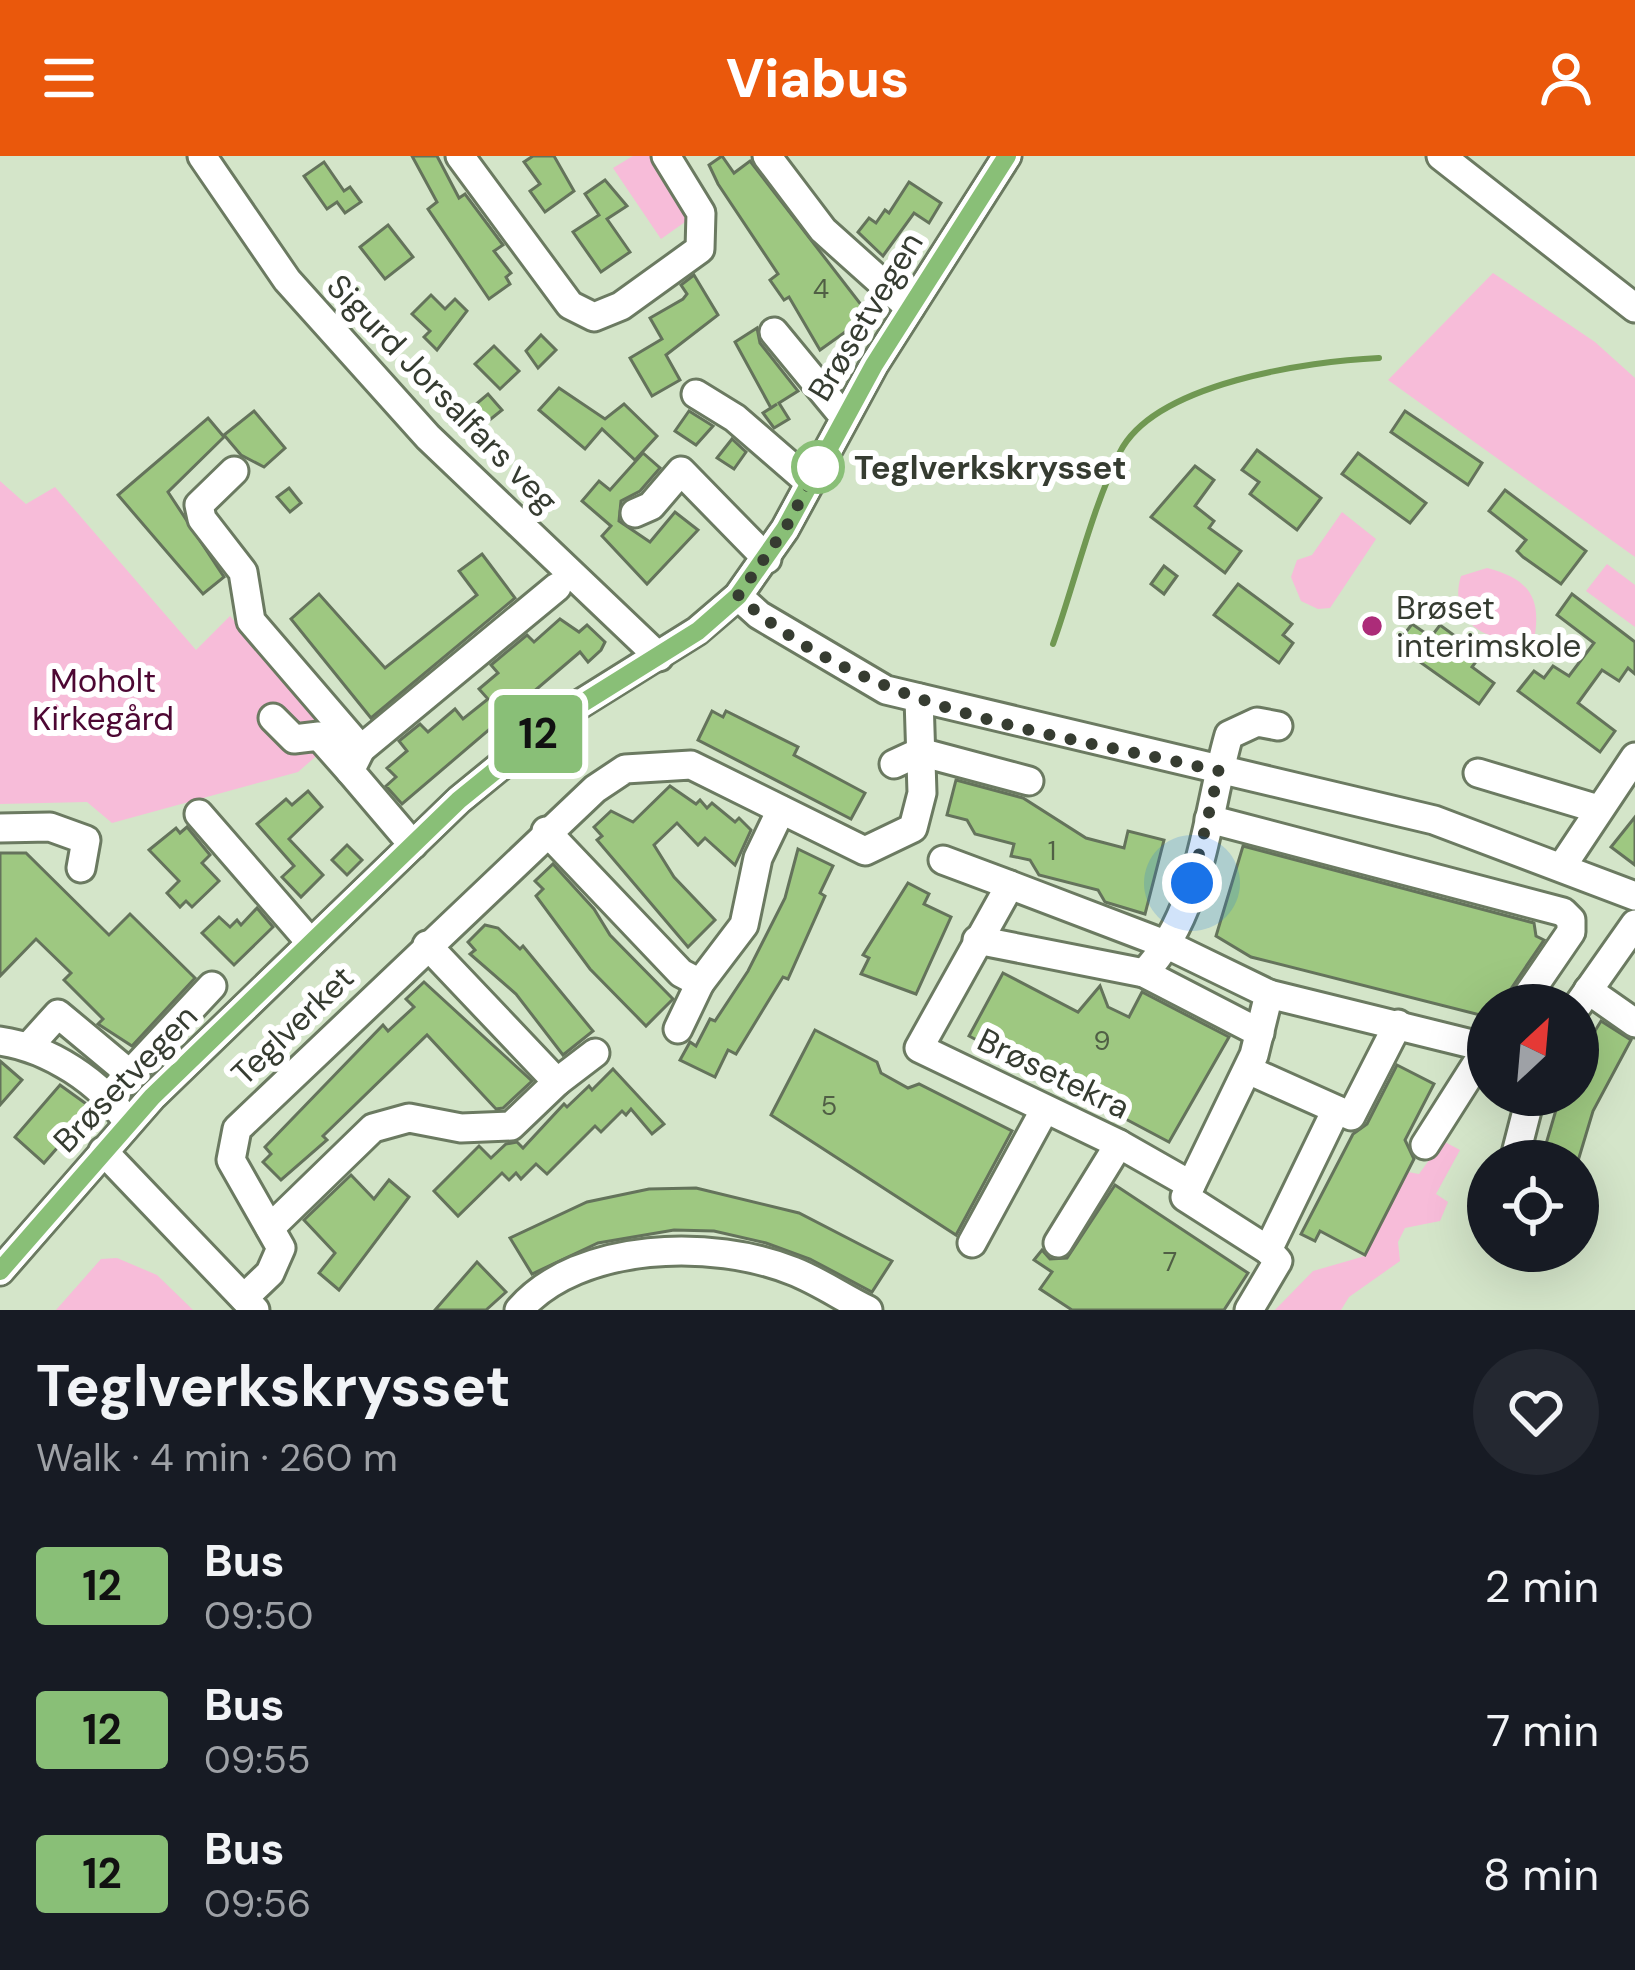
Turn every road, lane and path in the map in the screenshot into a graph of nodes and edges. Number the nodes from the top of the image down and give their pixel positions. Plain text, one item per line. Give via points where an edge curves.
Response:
1 (202, 156) edge
2 (460, 156) edge
3 (666, 156) edge
4 (767, 156) edge
5 (1007, 156) edge
6 (1441, 156) edge
7 (1624, 297) edge
8 (910, 308) junction
9 (774, 332) dead end
10 (696, 394) dead end
11 (844, 417) junction
12 (234, 471) dead end
13 (810, 483) junction
14 (634, 513) dead end
15 (766, 559) junction
16 (557, 587) dead end
17 (738, 596) junction
18 (658, 657) junction
19 (919, 698) junction
20 (273, 718) dead end
21 (1278, 726) dead end
22 (920, 752) junction
23 (1635, 757) edge
24 (356, 760) junction
25 (894, 764) dead end
26 (1219, 771) junction
27 (1478, 772) dead end
28 (1029, 781) dead end
29 (1598, 809) junction
30 (781, 810) junction
31 (199, 814) dead end
32 (1209, 819) junction
33 (0, 828) edge
34 (546, 831) junction
35 (413, 844) junction
36 (943, 860) dead end
37 (1563, 865) junction
38 (81, 868) dead end
39 (1010, 885) junction
40 (1635, 896) edge
41 (1635, 924) edge
42 (977, 940) junction
43 (310, 942) junction
44 (427, 945) junction
45 (1170, 946) junction
46 (1144, 973) junction
47 (700, 983) junction
48 (1535, 984) edge
49 (1593, 984) edge
50 (212, 986) dead end
51 (1269, 994) junction
52 (1599, 1006) edge
53 (1635, 1023) edge
54 (1398, 1024) junction
55 (678, 1029) dead end
56 (1260, 1034) junction
57 (0, 1041) edge
58 (1467, 1043) edge
59 (30, 1045) junction
60 (595, 1054) dead end
61 (1248, 1070) junction
62 (130, 1074) junction
63 (1467, 1079) edge
64 (557, 1082) junction
65 (110, 1095) junction
66 (1045, 1108) junction
67 (1336, 1110) junction
68 (128, 1124) junction
69 (1119, 1144) junction
70 (1425, 1145) dead end
71 (103, 1151) junction
72 (1191, 1185) junction
73 (270, 1228) junction
74 (1058, 1243) dead end
75 (972, 1244) dead end
76 (1268, 1250) junction
77 (0, 1270) edge
78 (250, 1304) edge
79 (519, 1310) edge
80 (868, 1310) edge
81 (1249, 1310) edge

1 - 18 street, Sigurd Jorsalfars veg via 287,280 428,437
2 - 3 street via 570,305 594,317 700,249 700,213
4 - 8 street via 823,230
5 - 8 street, Brøsetvegen
6 - 7 street via 1566,263
8 - 11 street, Brøsetvegen
9 - 11 street
10 - 13 street
11 - 13 street, Brøsetvegen
12 - 24 street via 199,505 202,519 243,572 251,621
13 - 15 street, Brøsetvegen
14 - 15 street via 651,506 674,464
15 - 17 street, Brøsetvegen
16 - 24 street
17 - 18 street, Brøsetvegen
17 - 19 street via 858,677
18 - 35 street, Brøsetvegen via 539,733
19 - 22 street, Teglverket
19 - 26 street
20 - 24 street via 294,739 319,736
21 - 26 street via 1257,722 1229,735
22 - 25 street
22 - 28 street
22 - 30 street, Teglverket via 913,828 892,843 866,851
23 - 29 street
24 - 35 street
26 - 32 street
26 - 37 street via 1434,820
27 - 29 street
29 - 37 street
30 - 34 street, Teglverket via 691,765 660,764 625,769
30 - 47 street via 758,858 744,925
31 - 43 street
32 - 45 street
32 - 48 street via 1563,912 1571,932
33 - 38 street via 50,827 86,841
34 - 44 street, Teglverket
34 - 47 street via 681,973
35 - 43 street, Brøsetvegen
36 - 39 street
37 - 40 street
39 - 42 street, Brøsetekra
39 - 45 street
41 - 49 street
42 - 46 street
42 - 66 street, Brøsetekra via 919,1048
43 - 68 street, Brøsetvegen
44 - 64 street
44 - 73 street, Teglverket via 237,1129 231,1160
45 - 46 street
45 - 51 street
46 - 56 street
47 - 55 street
50 - 62 street
51 - 54 street
51 - 56 street
52 - 53 street
54 - 58 street
54 - 67 street via 1351,1116
56 - 61 street
57 - 59 street
59 - 62 street via 58,1014
59 - 65 street
60 - 64 street
61 - 67 street
61 - 72 street
62 - 65 street
63 - 70 street
64 - 73 street via 511,1126 410,1118 373,1128
65 - 68 street
66 - 69 street, Brøsetekra
66 - 75 street
67 - 76 street
68 - 71 street, Brøsetvegen
69 - 72 street, Brøsetekra
69 - 74 street
71 - 77 street, Brøsetvegen
71 - 78 street
72 - 76 street, Brøsetekra via 1185,1197
73 - 78 street via 281,1248
76 - 81 street via 1278,1262
79 - 80 street via 533,1294 610,1258 670,1249 792,1270

